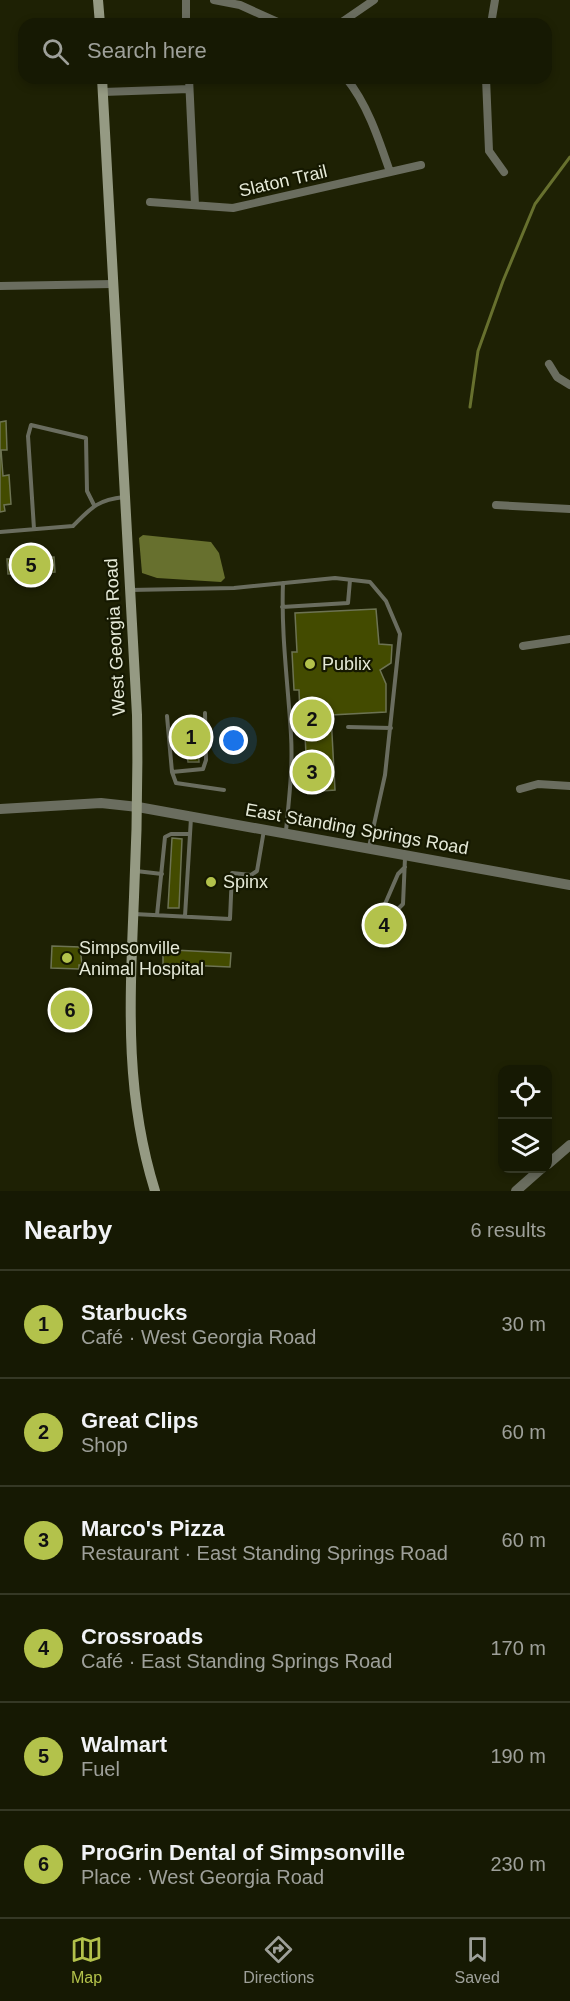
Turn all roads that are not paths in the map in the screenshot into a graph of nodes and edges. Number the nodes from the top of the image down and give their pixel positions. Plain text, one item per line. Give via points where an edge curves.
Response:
1 (98, 0) edge
2 (186, 0) edge
3 (214, 0) edge
4 (374, 0) edge
5 (495, 0) edge
6 (99, 18) edge
7 (186, 18) edge
8 (269, 18) edge
9 (348, 18) edge
10 (492, 18) edge
11 (102, 84) edge
12 (189, 84) edge
13 (349, 84) edge
14 (486, 84) edge
15 (189, 89) junction
16 (103, 92) junction
17 (421, 165) dead end
18 (390, 172) junction
19 (504, 172) dead end
20 (150, 202) dead end
21 (195, 205) junction
22 (113, 284) junction
23 (0, 286) edge
24 (549, 364) dead end
25 (570, 385) edge
26 (124, 497) junction
27 (94, 505) junction
28 (496, 505) dead end
29 (570, 509) edge
30 (34, 529) junction
31 (0, 532) edge
32 (350, 580) junction
33 (283, 583) junction
34 (130, 590) junction
35 (282, 607) junction
36 (570, 639) edge
37 (523, 646) dead end
38 (205, 713) dead end
39 (167, 716) dead end
40 (348, 727) dead end
41 (391, 728) junction
42 (172, 772) junction
43 (570, 786) edge
44 (520, 789) dead end
45 (224, 790) dead end
46 (138, 807) junction
47 (0, 809) edge
48 (191, 816) junction
49 (265, 828) junction
50 (286, 831) junction
51 (190, 834) junction
52 (369, 847) junction
53 (406, 855) junction
54 (405, 867) junction
55 (135, 870) junction
56 (162, 874) junction
57 (570, 885) edge
58 (134, 914) junction
59 (157, 915) junction
60 (185, 916) junction
61 (131, 973) junction
62 (99, 974) dead end
63 (570, 1145) edge
64 (552, 1161) edge
65 (536, 1173) edge
66 (155, 1191) edge
67 (516, 1191) edge

1 - 6 main road
2 - 7 street
3 - 8 street via 240,5
4 - 9 street
5 - 10 street
11 - 16 main road, West Georgia Road
12 - 15 street
13 - 18 street via 373,125
14 - 19 street via 489,151
15 - 16 street
15 - 21 street
16 - 22 main road, West Georgia Road
17 - 18 street, Slaton Trail
18 - 21 street, Slaton Trail via 233,208
20 - 21 street, Slaton Trail
22 - 23 street
22 - 26 main road, West Georgia Road
24 - 25 street via 556,377
26 - 27 lane
26 - 34 main road, West Georgia Road
27 - 30 lane via 73,526
27 - 30 lane via 87,491 86,438 31,425 28,436
28 - 29 street
30 - 31 lane
32 - 33 lane
32 - 35 lane via 348,603
32 - 41 lane via 370,582 386,601 400,634
33 - 34 lane
33 - 35 lane
34 - 46 main road, West Georgia Road
35 - 50 lane via 291,734
36 - 37 street
38 - 42 lane via 204,769
39 - 42 lane
40 - 41 lane
41 - 52 lane
42 - 45 lane via 176,783
43 - 44 street via 538,784
46 - 47 street, East Standing Springs Road via 101,803
46 - 48 street, East Standing Springs Road
46 - 55 main road, West Georgia Road
48 - 49 street, East Standing Springs Road
48 - 51 lane
49 - 50 street, East Standing Springs Road
49 - 60 lane via 256,871 251,875 232,873 230,919
50 - 52 street, East Standing Springs Road
51 - 56 lane via 165,837
51 - 60 lane
52 - 53 street, East Standing Springs Road
53 - 54 lane
53 - 57 street, East Standing Springs Road
54 - 54 lane via 403,904 398,909 387,907 398,874
55 - 56 lane
55 - 58 main road, West Georgia Road
56 - 59 lane
58 - 59 lane
58 - 61 main road, West Georgia Road
59 - 60 lane
61 - 62 lane
61 - 66 main road, West Georgia Road via 134,1101
63 - 64 street
65 - 67 street

